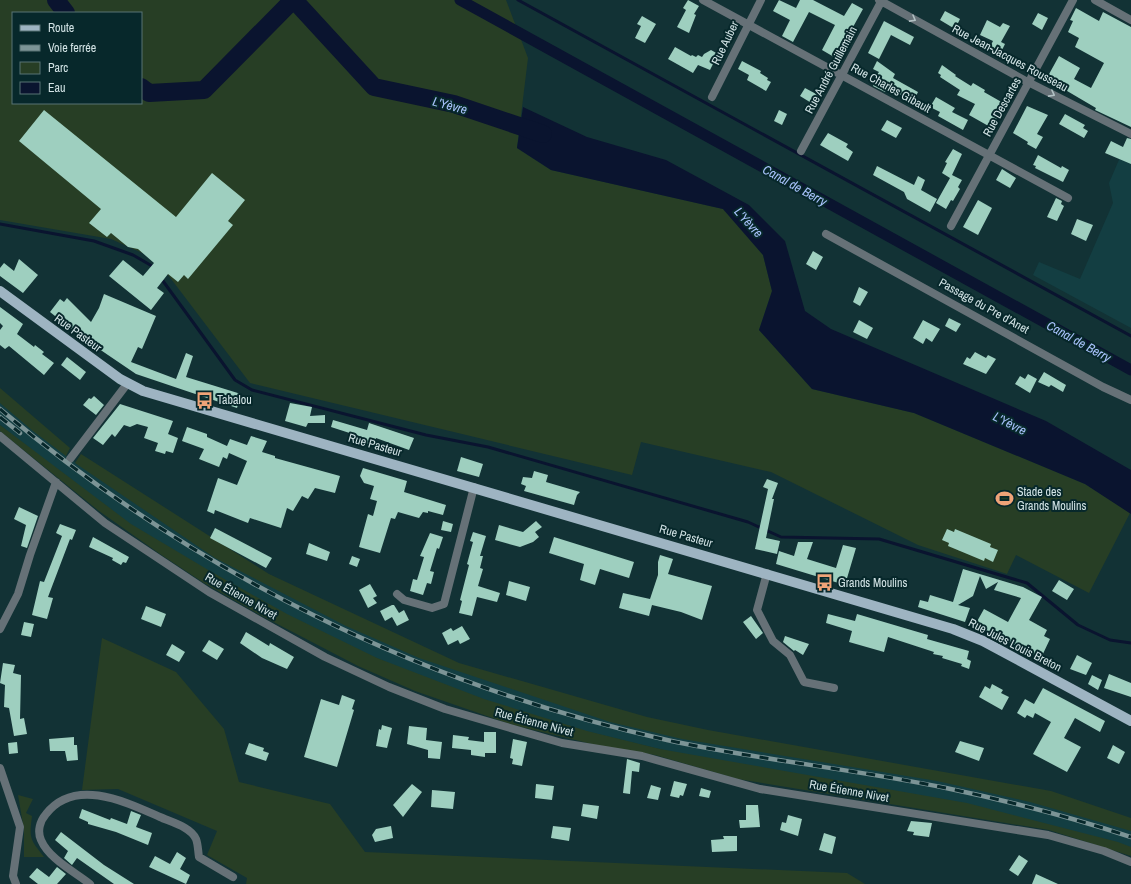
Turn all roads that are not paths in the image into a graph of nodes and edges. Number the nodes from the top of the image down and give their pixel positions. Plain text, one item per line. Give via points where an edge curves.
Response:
1 (703, 0) edge
2 (760, 0) edge
3 (881, 0) edge
4 (1073, 0) edge
5 (1094, 0) edge
6 (1131, 20) edge
7 (747, 24) junction
8 (842, 75) junction
9 (1029, 82) junction
10 (712, 97) dead end
11 (1131, 134) edge
12 (801, 151) dead end
13 (989, 155) junction
14 (1068, 198) dead end
15 (951, 226) dead end
16 (826, 234) dead end
17 (0, 291) edge
18 (128, 384) junction
19 (1131, 400) edge
20 (0, 436) edge
21 (70, 459) dead end
22 (56, 482) junction
23 (474, 487) junction
24 (767, 573) junction
25 (397, 594) dead end
26 (0, 629) edge
27 (834, 688) dead end
28 (1131, 721) edge
29 (0, 768) edge
30 (1131, 862) edge
31 (233, 876) dead end
32 (16, 884) edge
33 (90, 884) edge

1 - 7 street, Rue Charles Gibault
2 - 7 street, Rue Auber
3 - 8 street, Rue André Guillemain
3 -> 9 street, Rue Jean-Jacques Rousseau
4 - 9 street, Rue Descartes
5 - 6 street
7 - 8 street, Rue Charles Gibault
7 - 10 street, Rue Auber
8 - 12 street, Rue André Guillemain
8 - 13 street, Rue Charles Gibault
9 -> 11 street, Rue Jean-Jacques Rousseau
9 - 13 street, Rue Descartes
13 - 14 street, Rue Charles Gibault
13 - 15 street, Rue Descartes
16 - 19 street, Passage du Pre d’Anet
17 - 18 main road, Rue Pasteur
18 - 21 street
18 - 23 main road, Rue Pasteur via 143,391
20 - 22 street, Rue Étienne Nivet
22 - 26 street via 18,594
22 - 30 street, Rue Étienne Nivet via 105,523 210,592 350,669 445,709 562,743 642,756 760,789 1048,835 1104,851
23 - 24 main road, Rue Pasteur
23 - 25 street via 444,604 432,608 404,600
24 - 27 street via 757,610 773,641 790,655 804,682
24 - 28 main road, Rue Jules Louis Breton via 971,635
29 - 32 street via 20,828 13,876
31 - 33 street via 199,857 196,838 183,826 110,797 86,794 70,797 50,808 41,821 39,830 40,840 51,854

